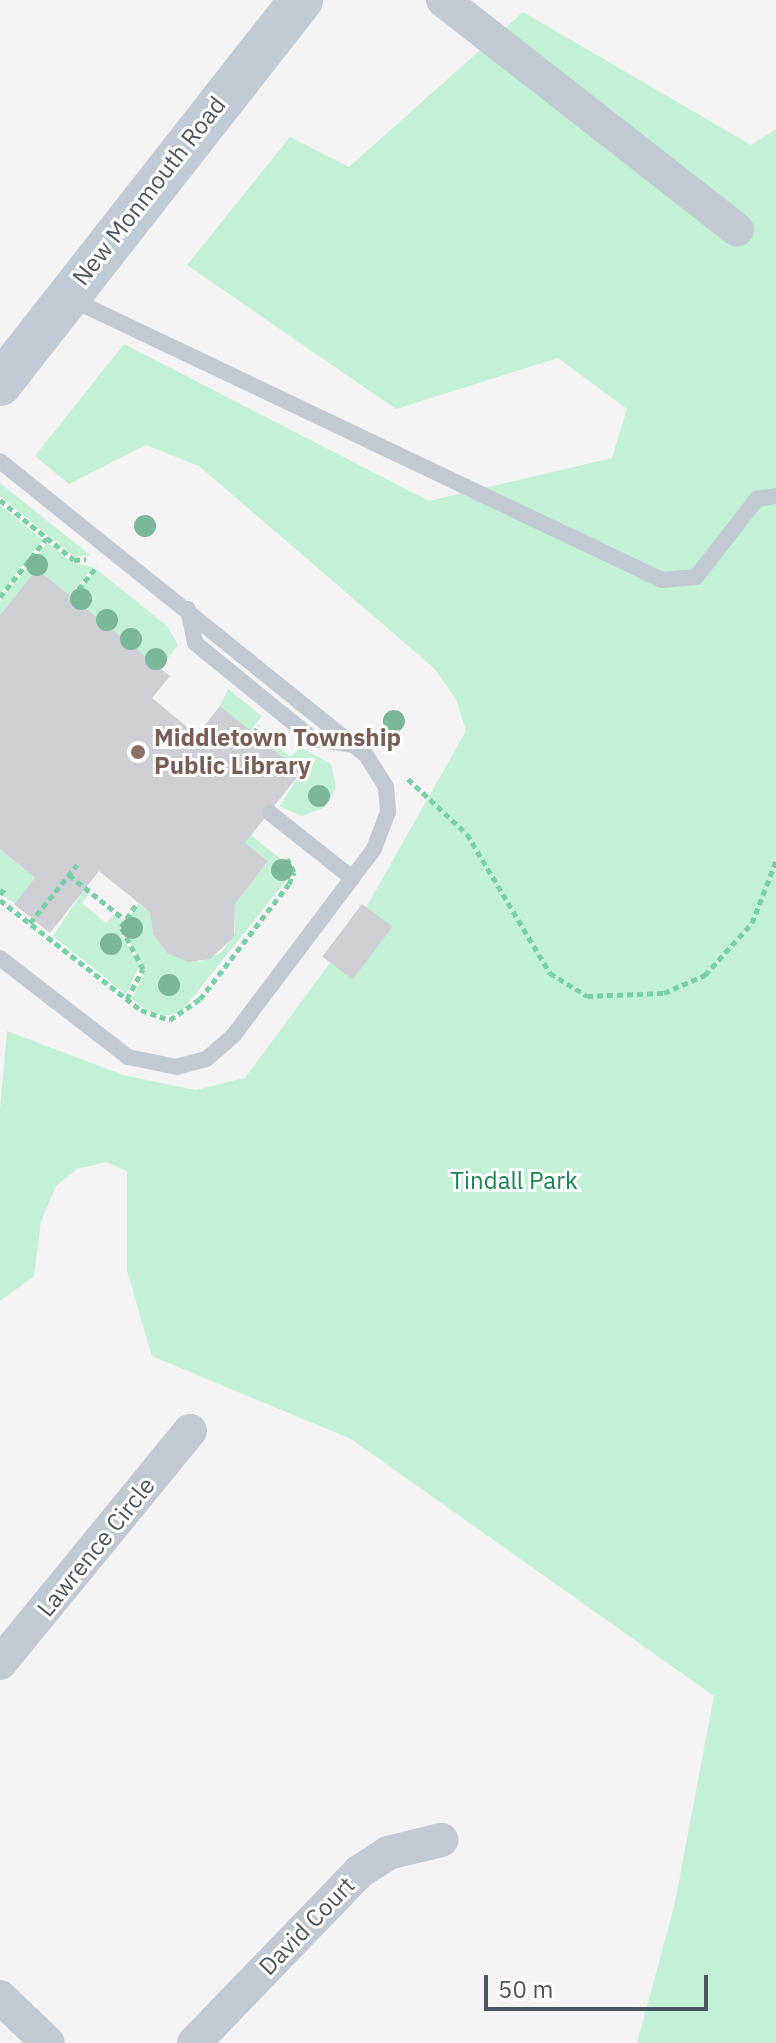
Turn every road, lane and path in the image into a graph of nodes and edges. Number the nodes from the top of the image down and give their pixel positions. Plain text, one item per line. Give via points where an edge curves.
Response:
1 (301, 0) edge
2 (443, 0) edge
3 (737, 230) dead end
4 (66, 297) junction
5 (0, 384) edge
6 (0, 461) edge
7 (776, 496) edge
8 (0, 500) edge
9 (47, 538) junction
10 (97, 565) junction
11 (110, 575) dead end
12 (0, 597) edge
13 (72, 597) dead end
14 (259, 728) dead end
15 (254, 734) dead end
16 (403, 775) dead end
17 (270, 813) joint
18 (776, 861) edge
19 (77, 865) dead end
20 (68, 875) junction
21 (352, 878) junction
22 (5, 888) dead end
23 (0, 897) edge
24 (138, 902) dead end
25 (124, 919) junction
26 (30, 923) junction
27 (0, 958) edge
28 (127, 999) junction
29 (190, 1431) dead end
30 (0, 1663) edge
31 (441, 1840) dead end
32 (0, 1997) edge
33 (48, 2043) edge
34 (194, 2043) edge

1 - 4 main road, New Monmouth Road
2 - 3 street
4 - 5 main road, New Monmouth Road
4 - 7 lane via 387,444 662,580 696,577 757,499
6 - 21 lane via 354,745 381,775 388,812 381,836
8 - 9 path
9 - 10 path via 74,560 89,558
9 - 12 path
10 - 11 path
10 - 13 path
14 - 15 path
16 - 18 path via 467,834 550,973 587,996 664,993 705,975 752,923
17 - 21 lane
17 - 28 path via 256,833 294,866 281,896 185,1015 160,1020
19 - 20 path
20 - 25 path
20 - 26 path
21 - 27 lane via 225,1046 191,1065 146,1063 112,1048
22 - 23 path
23 - 26 path
24 - 25 path
25 - 28 path via 122,934 143,969
26 - 28 path
29 - 30 street, Lawrence Circle
31 - 34 street, David Court via 388,1853 359,1872
32 - 33 street

